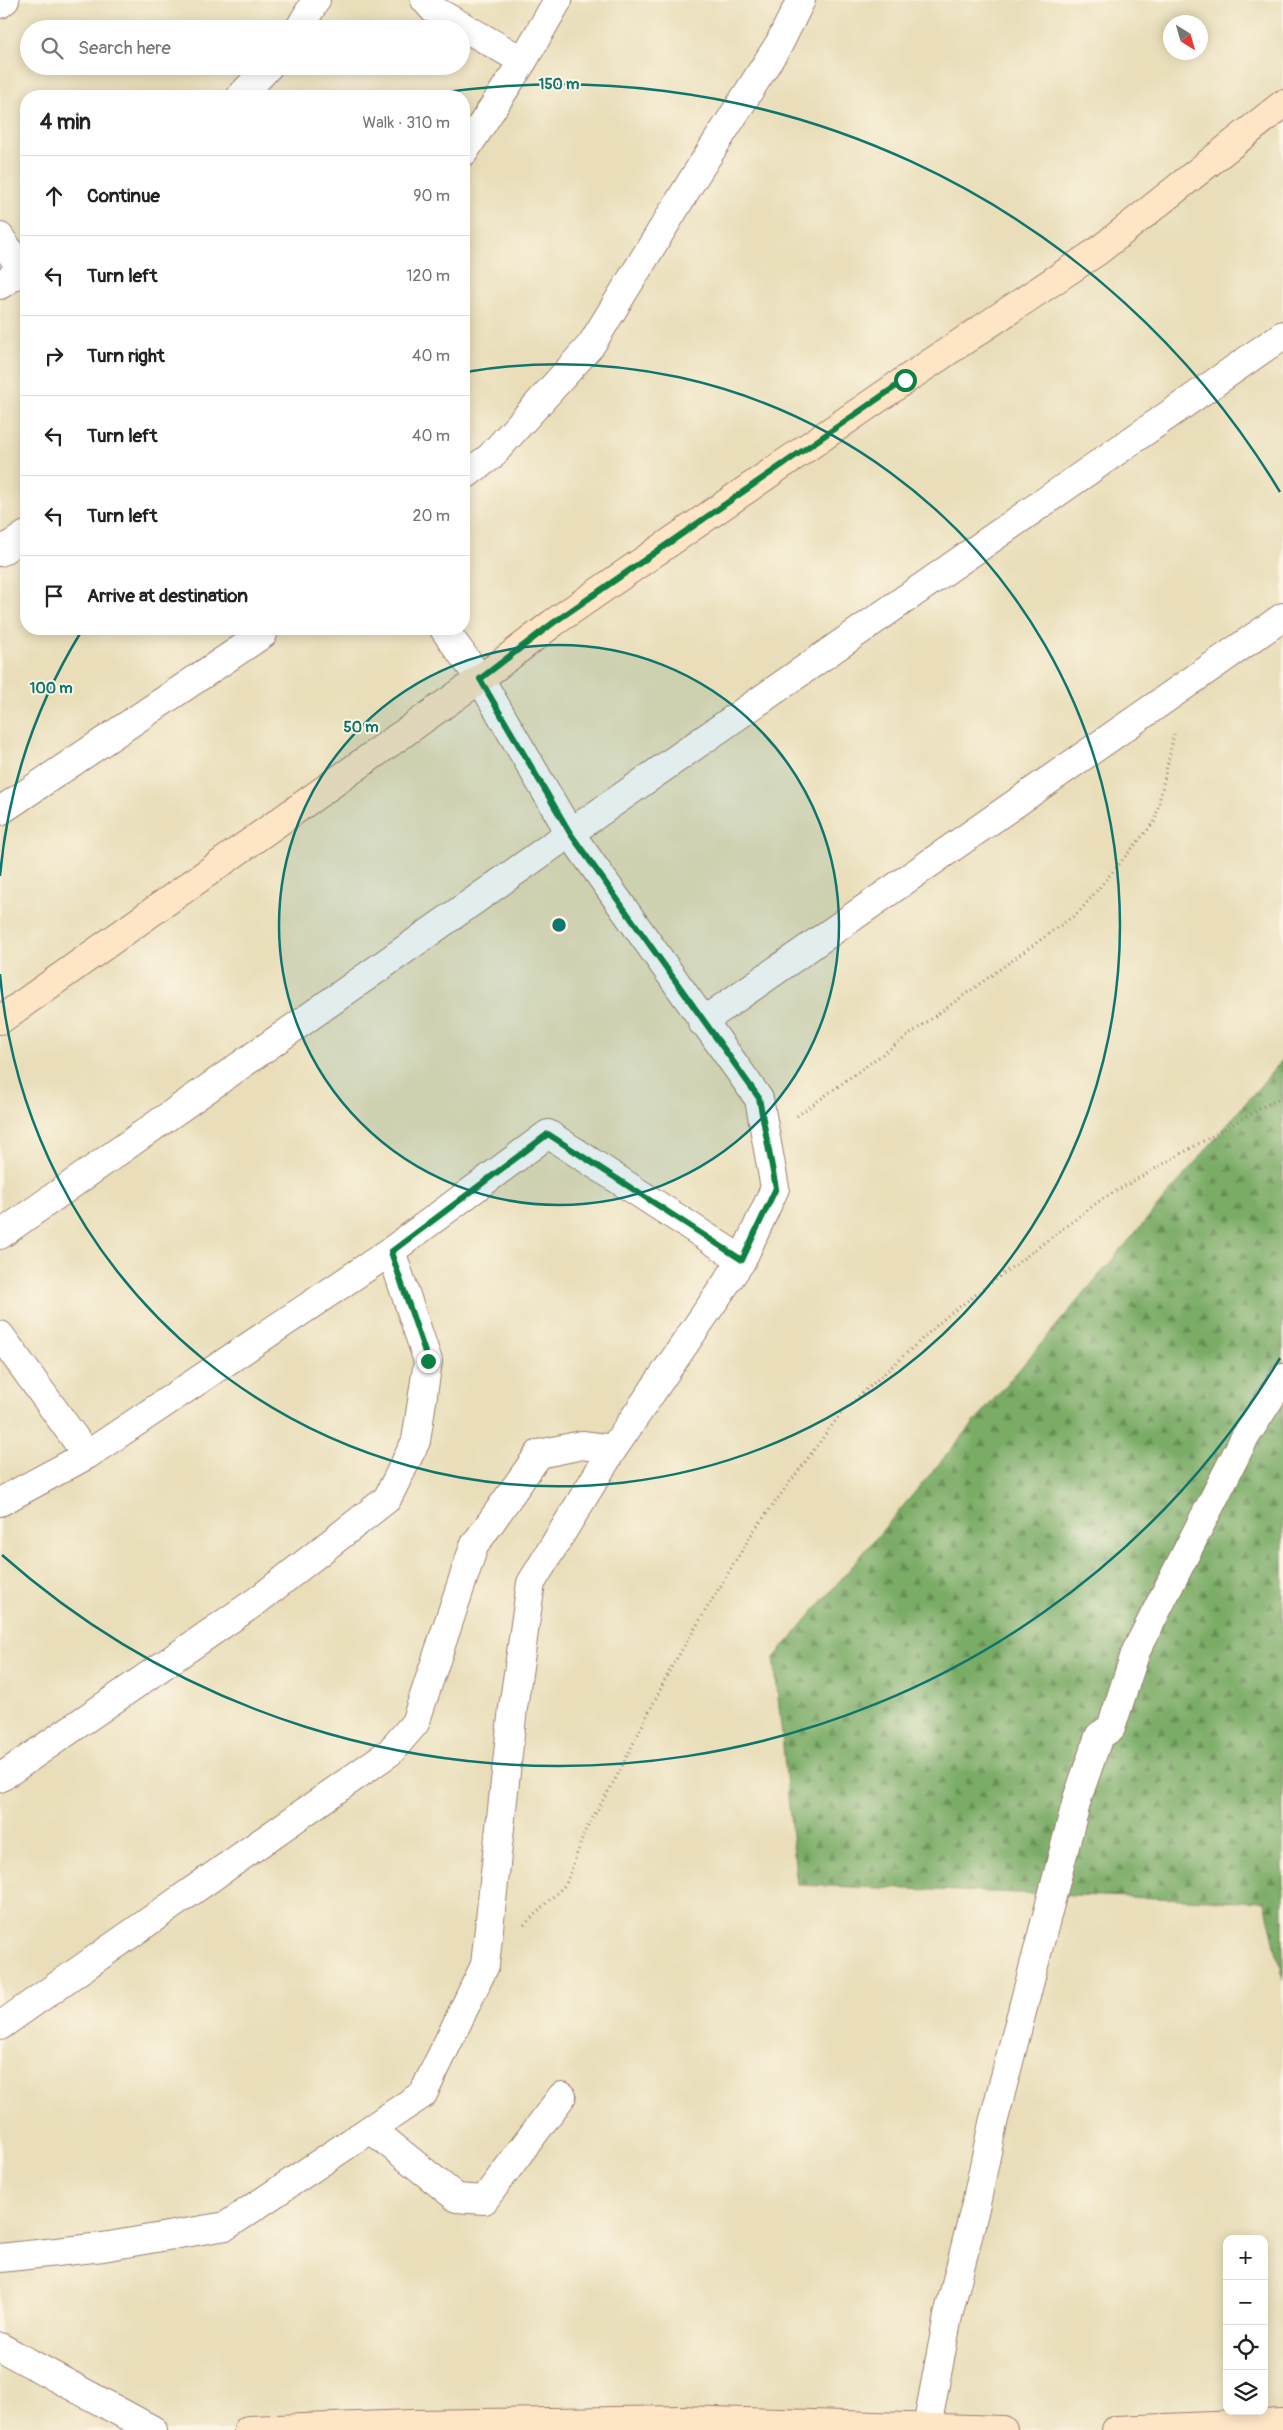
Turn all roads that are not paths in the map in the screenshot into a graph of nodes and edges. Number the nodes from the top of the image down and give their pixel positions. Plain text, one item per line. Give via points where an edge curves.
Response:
1 (5, 0) edge
2 (316, 0) edge
3 (425, 0) edge
4 (558, 0) edge
5 (801, 0) edge
6 (0, 4) edge
7 (304, 20) edge
8 (451, 20) edge
9 (470, 31) edge
10 (523, 61) junction
11 (261, 75) edge
12 (247, 90) edge
13 (1283, 104) edge
14 (470, 143) edge
15 (0, 237) edge
16 (20, 267) edge
17 (20, 271) edge
18 (0, 286) edge
19 (1283, 335) edge
20 (470, 472) edge
21 (20, 539) edge
22 (0, 552) edge
23 (1283, 617) edge
24 (262, 635) edge
25 (448, 635) edge
26 (480, 679) junction
27 (0, 811) edge
28 (570, 833) junction
29 (0, 1020) edge
30 (702, 1022) junction
31 (0, 1235) edge
32 (391, 1252) junction
33 (742, 1260) junction
34 (0, 1335) edge
35 (1283, 1378) edge
36 (613, 1449) junction
37 (87, 1455) junction
38 (0, 1502) edge
39 (0, 1778) edge
40 (0, 2026) edge
41 (562, 2096) dead end
42 (371, 2129) junction
43 (0, 2258) edge
44 (0, 2347) edge
45 (1283, 2423) edge
46 (927, 2427) junction
47 (153, 2430) edge
48 (248, 2430) edge
49 (1003, 2430) edge
50 (1116, 2430) edge

1 - 6 street
2 - 7 street
3 - 8 street via 434,10
4 - 10 street
5 - 20 street via 779,44 591,345 490,457
9 - 10 street
10 - 14 street
11 - 12 street
13 - 26 street via 1098,251 561,617
15 - 16 street
17 - 18 street
19 - 28 street
21 - 22 street
23 - 30 street
24 - 27 street
25 - 26 street
26 - 28 street
26 - 29 street
28 - 30 street
28 - 31 street
30 - 33 street via 759,1098 776,1188
32 - 33 street via 548,1134
32 - 37 street
32 - 39 street via 428,1361 416,1441 387,1499 258,1600
33 - 36 street
34 - 37 street
35 - 46 street via 1244,1439 1136,1651 1111,1728 1100,1736 1078,1796 993,2123 948,2316
36 - 40 street via 582,1445 539,1454 474,1546 415,1723 390,1752
36 - 42 street via 531,1583 513,1708 485,1965 423,2094
37 - 38 street
41 - 42 street via 484,2200 457,2198
42 - 43 street via 226,2226 103,2247
44 - 47 street
45 - 50 street
46 - 48 street via 681,2420
46 - 49 street

